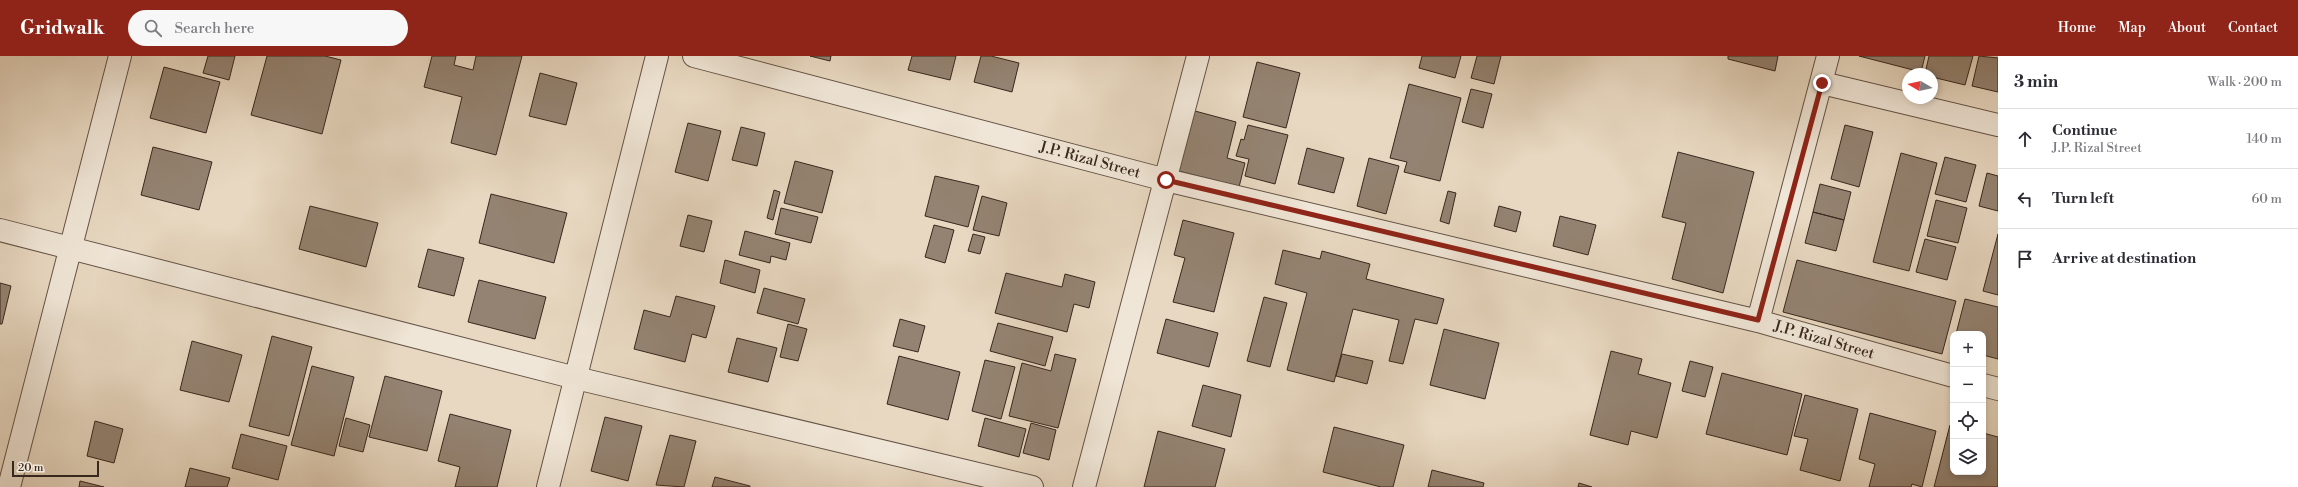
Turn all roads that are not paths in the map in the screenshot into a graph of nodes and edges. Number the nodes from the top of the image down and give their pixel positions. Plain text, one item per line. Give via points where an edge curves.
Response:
1 (120, 56) edge
2 (657, 56) edge
3 (694, 56) edge
4 (1198, 56) edge
5 (1828, 56) edge
6 (1822, 83) junction
7 (1998, 125) edge
8 (1166, 180) junction
9 (0, 230) edge
10 (71, 248) junction
11 (1758, 320) junction
12 (1950, 375) edge
13 (576, 378) junction
14 (1986, 386) edge
15 (1998, 389) edge
16 (9, 487) edge
17 (548, 487) edge
18 (1032, 487) edge
19 (1084, 487) edge

1 - 10 street
2 - 13 street
3 - 8 street, J.P. Rizal Street
4 - 8 street
5 - 6 street
6 - 7 street
6 - 11 street
8 - 11 street, J.P. Rizal Street
8 - 19 street
9 - 10 street
10 - 13 street
10 - 16 street
11 - 12 street, J.P. Rizal Street
13 - 17 street
13 - 18 street
14 - 15 street

